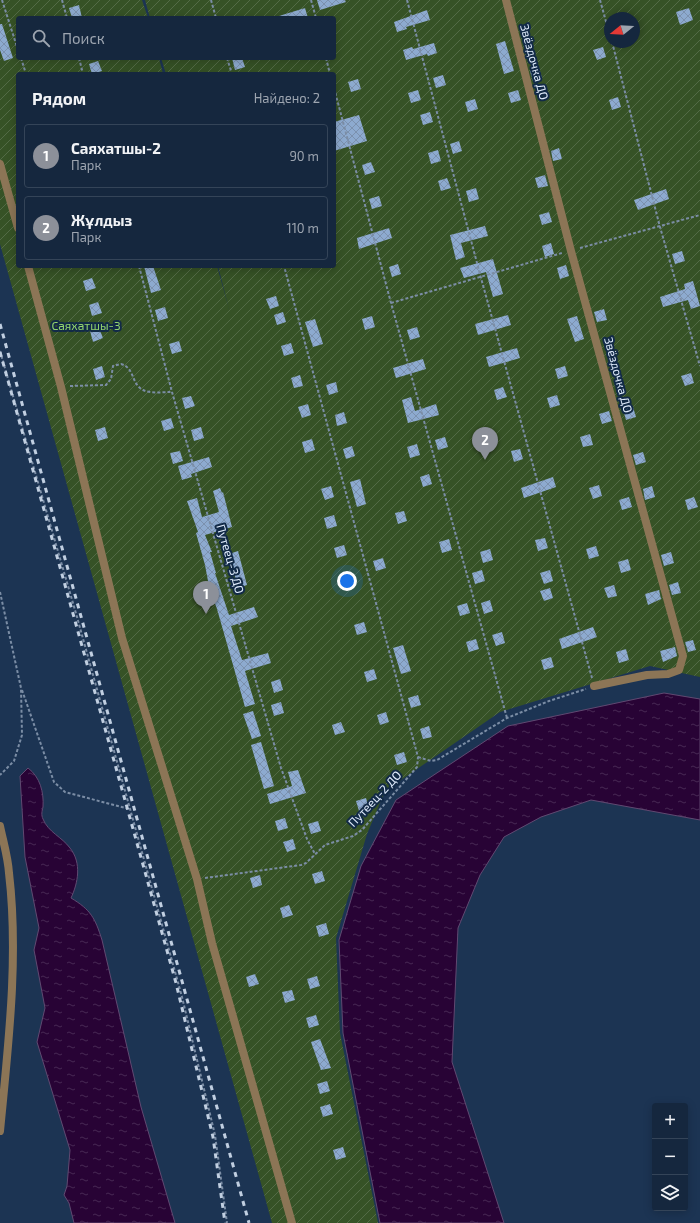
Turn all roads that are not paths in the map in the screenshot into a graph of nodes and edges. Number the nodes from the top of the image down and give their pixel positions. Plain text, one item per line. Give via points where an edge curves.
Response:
1 (506, 0) edge
2 (0, 164) edge
3 (16, 221) edge
4 (29, 268) edge
5 (594, 686) road end
6 (0, 826) edge
7 (0, 1131) edge
8 (292, 1223) edge

1 - 5 street, Звёздочка ДО via 571,251 683,656 680,670 674,673 647,675
2 - 3 street
4 - 8 street via 61,386 122,638 197,879 214,950
6 - 7 street via 9,872 13,925 9,1034

